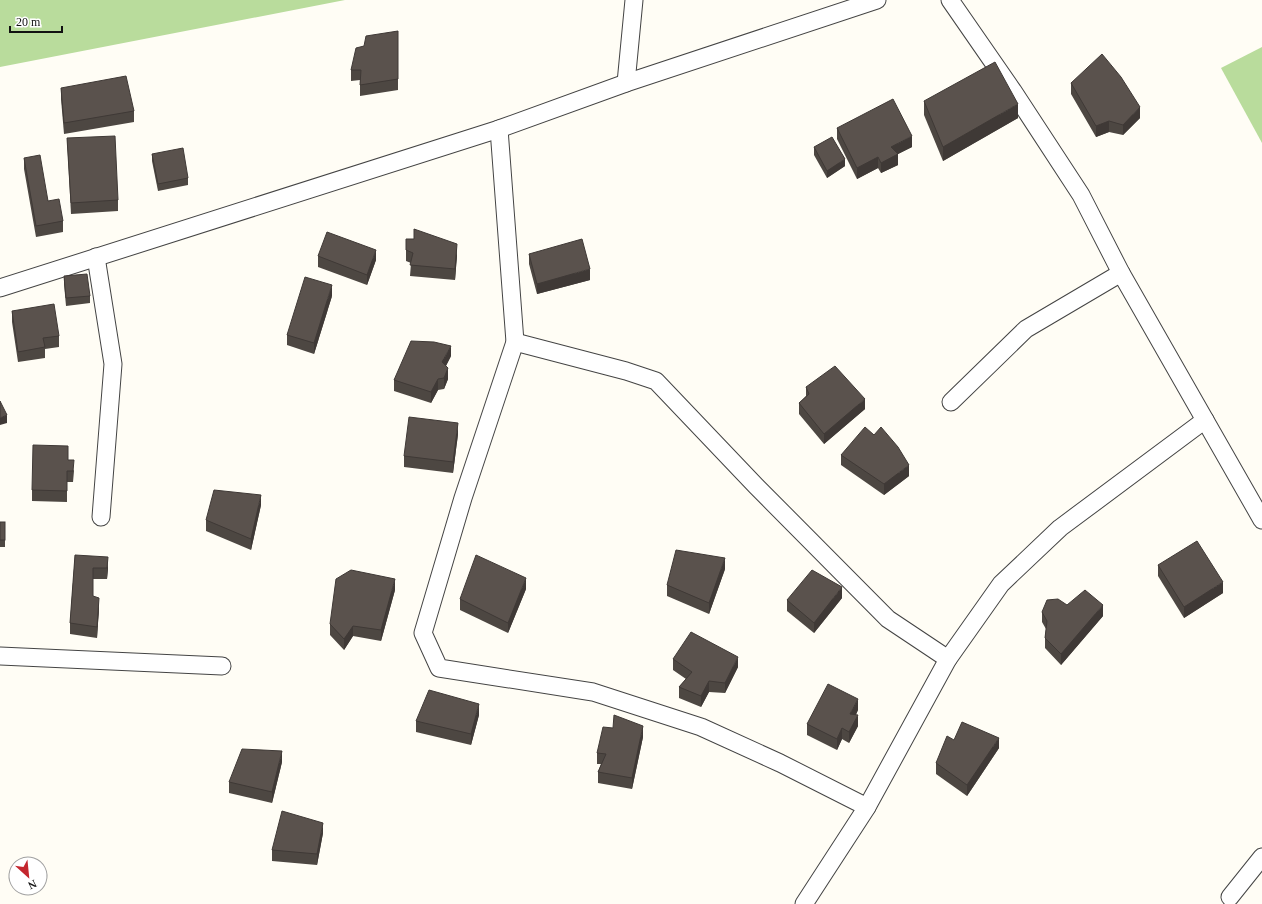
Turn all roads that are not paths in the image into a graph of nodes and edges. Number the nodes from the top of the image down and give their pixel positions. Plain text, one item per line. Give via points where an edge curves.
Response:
1 (634, 0) edge
2 (878, 0) edge
3 (950, 0) edge
4 (626, 83) junction
5 (499, 128) junction
6 (96, 257) junction
7 (1121, 273) junction
8 (0, 288) edge
9 (515, 342) junction
10 (951, 402) dead end
11 (1205, 420) junction
12 (101, 517) dead end
13 (1262, 520) edge
14 (0, 656) edge
15 (948, 659) junction
16 (222, 666) dead end
17 (867, 807) junction
18 (1262, 857) edge
19 (1230, 897) dead end
20 (804, 904) edge

1 - 4 street
2 - 4 street
3 - 7 street via 1081,195
4 - 5 street
5 - 6 street
5 - 9 street
6 - 8 street
6 - 12 street via 113,364
7 - 10 street via 1026,329
7 - 11 street
9 - 15 street via 656,381 888,619
9 - 17 street via 462,498 423,633 439,668 593,692 680,720 780,763
11 - 13 street
11 - 15 street via 1060,528 1001,584
14 - 16 street
15 - 17 street
17 - 20 street
18 - 19 street

